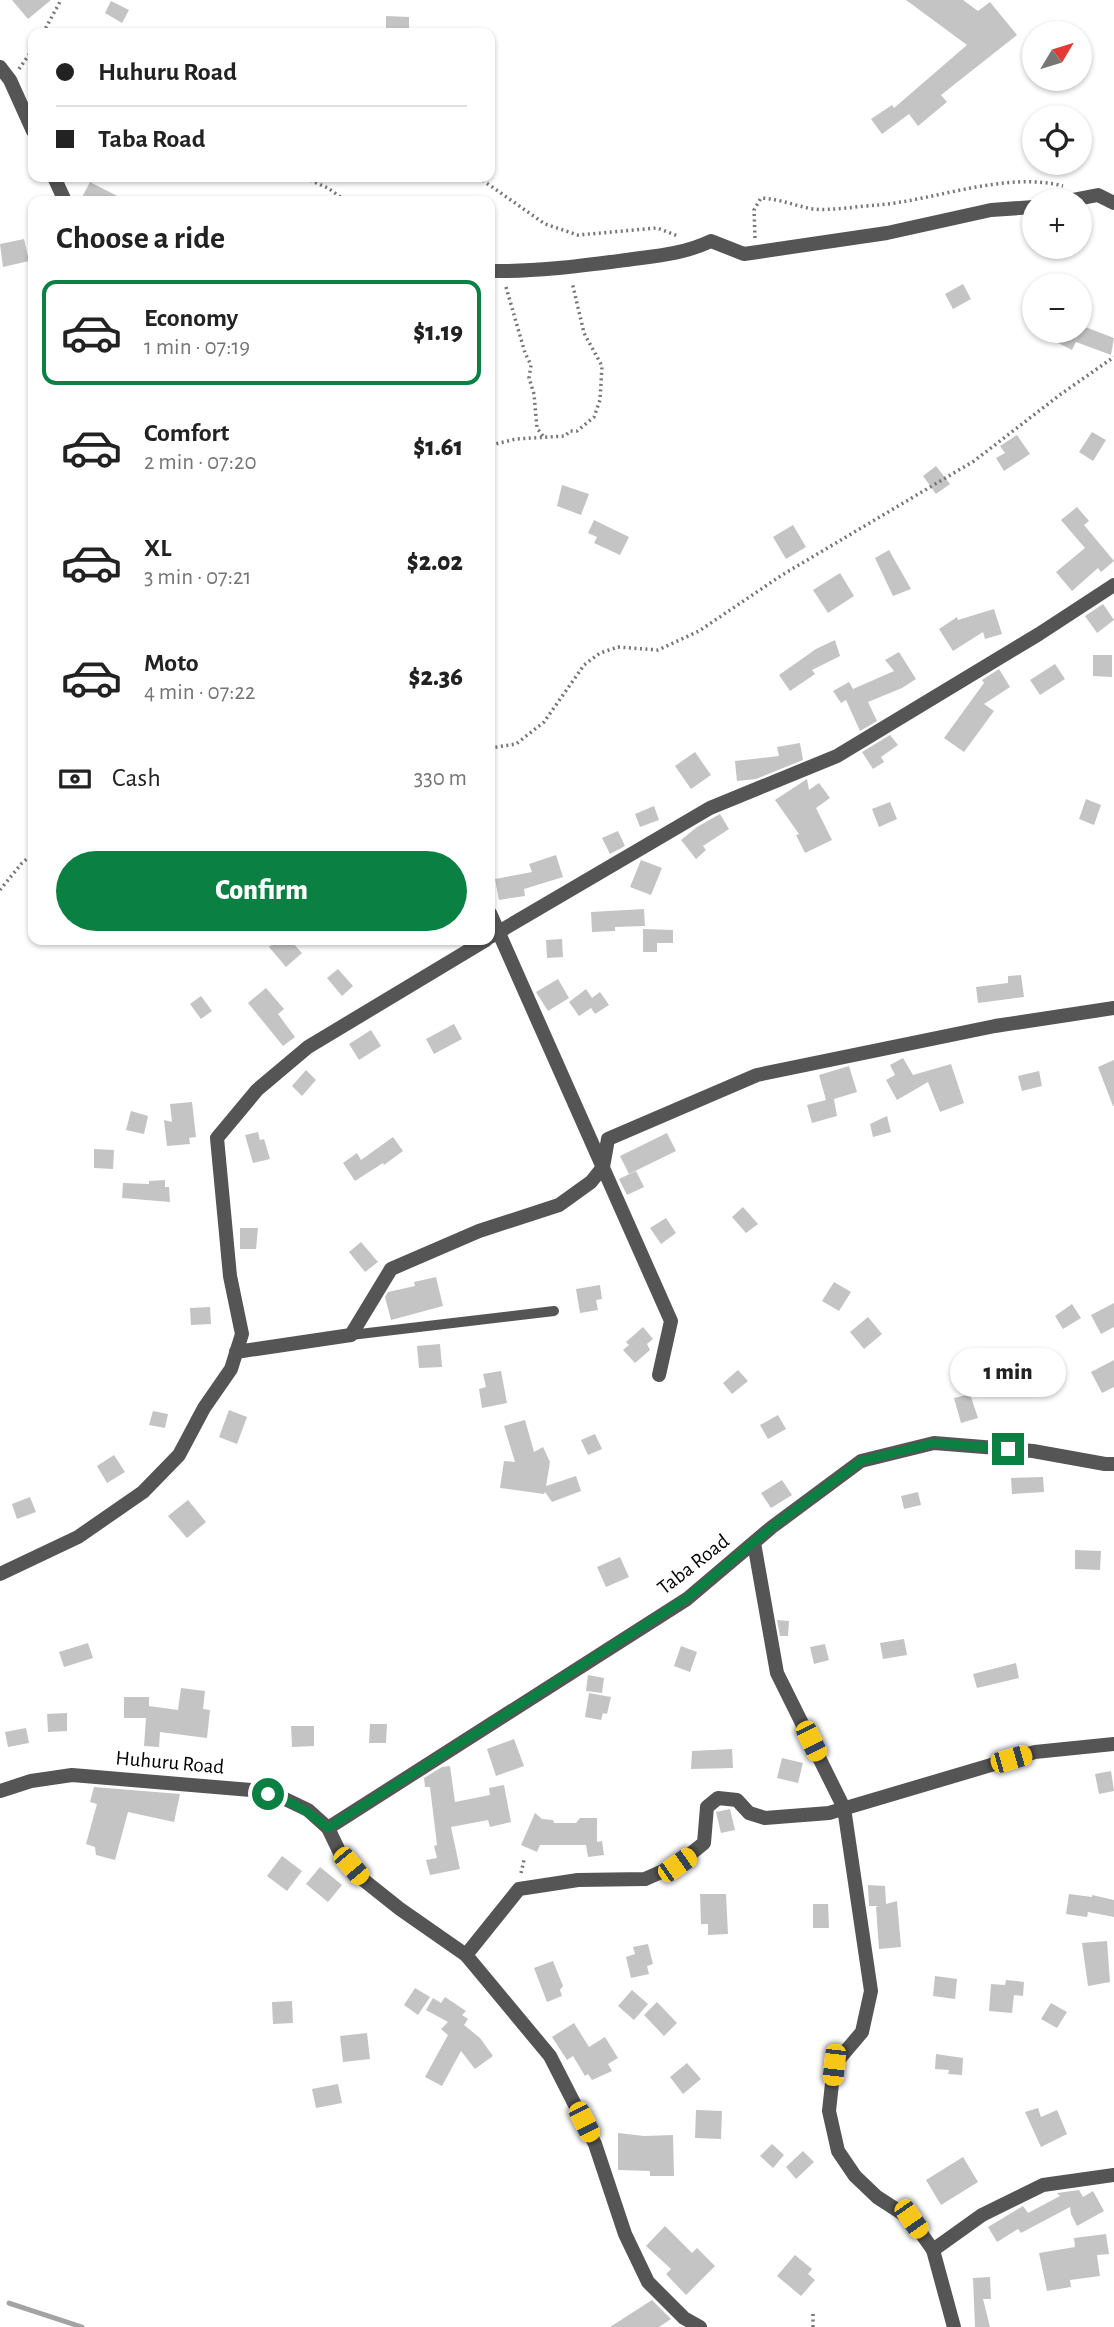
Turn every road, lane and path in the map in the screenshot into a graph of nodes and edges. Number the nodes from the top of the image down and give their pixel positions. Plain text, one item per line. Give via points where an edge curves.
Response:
1 (61, 0) edge
2 (46, 28) edge
3 (0, 67) edge
4 (28, 120) edge
5 (314, 182) edge
6 (485, 182) edge
7 (1098, 195) junction
8 (339, 196) edge
9 (1092, 196) edge
10 (1114, 203) edge
11 (1022, 208) edge
12 (703, 245) junction
13 (744, 254) junction
14 (576, 267) junction
15 (496, 271) edge
16 (1114, 357) edge
17 (542, 436) junction
18 (495, 444) edge
19 (1114, 585) edge
20 (495, 747) edge
21 (28, 858) edge
22 (0, 890) edge
23 (495, 935) edge
24 (478, 945) edge
25 (495, 945) edge
26 (1114, 1008) edge
27 (603, 1167) junction
28 (554, 1311) dead end
29 (351, 1335) junction
30 (236, 1352) junction
31 (659, 1375) dead end
32 (1114, 1464) edge
33 (754, 1543) junction
34 (0, 1574) edge
35 (1114, 1744) edge
36 (0, 1791) edge
37 (844, 1808) junction
38 (328, 1828) junction
39 (466, 1955) junction
40 (1114, 2175) edge
41 (933, 2250) junction
42 (813, 2314) dead end
43 (700, 2327) edge
44 (813, 2327) edge
45 (954, 2327) edge

1 - 2 path
3 - 4 street
5 - 8 path
6 - 12 path via 545,224 579,235 657,228
7 - 9 street
7 - 10 street
7 - 13 path via 1049,182 1023,181 868,206 814,209 761,198 754,210 755,240
11 - 13 street
12 - 13 street via 711,242
12 - 14 street
14 - 15 street
14 - 17 path via 571,281 580,320 602,366 600,400 594,417 577,431
15 - 17 path via 531,365 529,379
16 - 20 path via 974,461 794,568 699,631 658,650 618,647 600,653 584,665 544,722 516,744
17 - 18 path
19 - 23 street via 837,756 710,808
21 - 22 path
24 - 30 street via 308,1047 257,1090 217,1138 230,1276 242,1335
25 - 27 street
26 - 27 street via 995,1026 757,1076 608,1139
27 - 29 street via 591,1182 559,1205 479,1231 391,1269
27 - 31 street via 671,1321
28 - 29 lane
29 - 30 street
30 - 34 street via 179,1455 143,1492 78,1538
32 - 33 street, Taba Road via 1033,1451 934,1443 861,1461
33 - 37 street via 777,1673
33 - 38 street, Taba Road via 687,1598
35 - 37 street via 1035,1752
36 - 38 street, Huhuru Road via 32,1780 72,1775 251,1790 308,1810
37 - 39 street via 765,1818 737,1801 718,1798 707,1807 704,1843 677,1865 645,1879 579,1880 519,1889
37 - 41 street via 871,1991 862,2032 834,2065 829,2111 838,2151 855,2176 911,2219
38 - 39 street via 361,1878
39 - 43 street via 550,2056 596,2144 625,2234 648,2282 684,2318
40 - 41 street via 1043,2185 982,2215
41 - 45 street
42 - 44 path

